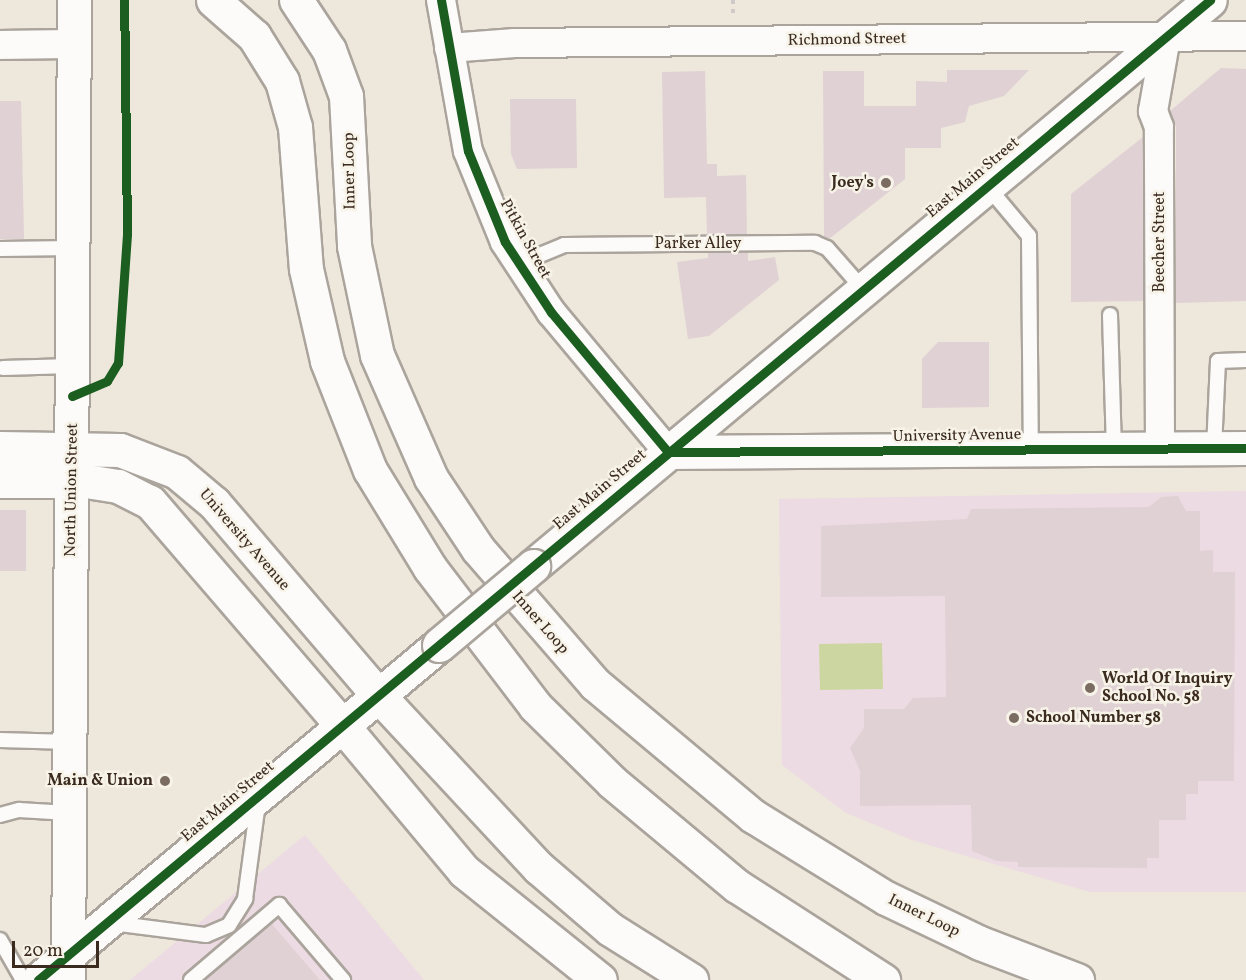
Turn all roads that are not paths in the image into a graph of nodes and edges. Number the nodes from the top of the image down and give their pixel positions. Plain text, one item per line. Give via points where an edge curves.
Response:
1 (74, 0) edge
2 (213, 0) edge
3 (296, 0) edge
4 (441, 0) edge
5 (1209, 0) edge
6 (1246, 36) edge
7 (1166, 37) junction
8 (74, 44) junction
9 (0, 45) edge
10 (449, 48) junction
11 (987, 186) junction
12 (73, 248) junction
13 (0, 249) edge
14 (518, 264) junction
15 (863, 289) junction
16 (1110, 315) dead end
17 (1246, 360) edge
18 (72, 366) junction
19 (3, 368) dead end
20 (72, 447) junction
21 (0, 448) edge
22 (1246, 448) edge
23 (1214, 449) junction
24 (1031, 450) junction
25 (1114, 450) junction
26 (1160, 450) junction
27 (668, 452) junction
28 (71, 480) junction
29 (0, 481) edge
30 (378, 695) junction
31 (342, 725) junction
32 (0, 740) edge
33 (69, 741) junction
34 (260, 795) junction
35 (69, 813) junction
36 (0, 815) edge
37 (107, 922) junction
38 (230, 925) junction
39 (241, 937) junction
40 (0, 940) edge
41 (68, 968) edge
42 (23, 980) edge
43 (38, 980) edge
44 (191, 980) edge
45 (343, 980) edge
46 (600, 980) edge
47 (691, 980) edge
48 (883, 980) edge
49 (1077, 980) edge

1 - 8 main road, North Union Street
2 - 48 main road via 254,36 282,81 295,127 306,269 327,361 370,470 430,568 528,697 612,782 737,886
3 - 49 main road, Inner Loop via 329,50 346,96 354,246 377,355 422,462 478,549 595,684 735,803 886,898 980,943
4 - 10 street, Pitkin Street
5 - 7 main road, East Main Street
6 - 7 street, Richmond Street
7 - 10 street, Richmond Street via 515,43
7 - 11 main road, East Main Street
7 - 26 street, Beecher Street via 1153,111 1159,127
8 - 9 street
8 - 12 main road, North Union Street
10 - 14 street, Pitkin Street via 468,151
11 - 15 main road, East Main Street
11 - 24 lane via 1029,236
12 - 13 lane
12 - 18 main road, North Union Street
14 - 15 lane, Parker Alley via 564,245 815,243 827,248
14 - 27 street, Pitkin Street
15 - 27 main road, East Main Street
16 - 25 lane
17 - 23 lane via 1218,360
18 - 19 lane
18 - 20 main road, North Union Street
20 - 21 main road, University Avenue
20 - 28 main road, North Union Street
20 - 30 main road, University Avenue via 140,455 190,480
22 - 23 main road, University Avenue
23 - 26 main road, University Avenue
24 - 25 main road, University Avenue
24 - 27 main road, University Avenue
25 - 26 main road, University Avenue
27 - 30 main road, East Main Street, bridge
28 - 29 main road
28 - 31 main road via 118,486 150,502
28 - 33 main road, North Union Street
30 - 31 main road, East Main Street
30 - 47 main road, University Avenue via 539,868 610,929
31 - 34 main road, East Main Street
31 - 46 main road via 464,871
32 - 33 lane
33 - 35 main road, North Union Street
34 - 37 main road, East Main Street
34 - 38 lane via 245,899
35 - 36 lane via 20,810
35 - 41 main road, North Union Street
37 - 38 lane via 206,935
37 - 41 main road, East Main Street
38 - 39 lane
39 - 44 lane
39 - 45 lane via 279,905
40 - 42 lane
41 - 43 main road, East Main Street

